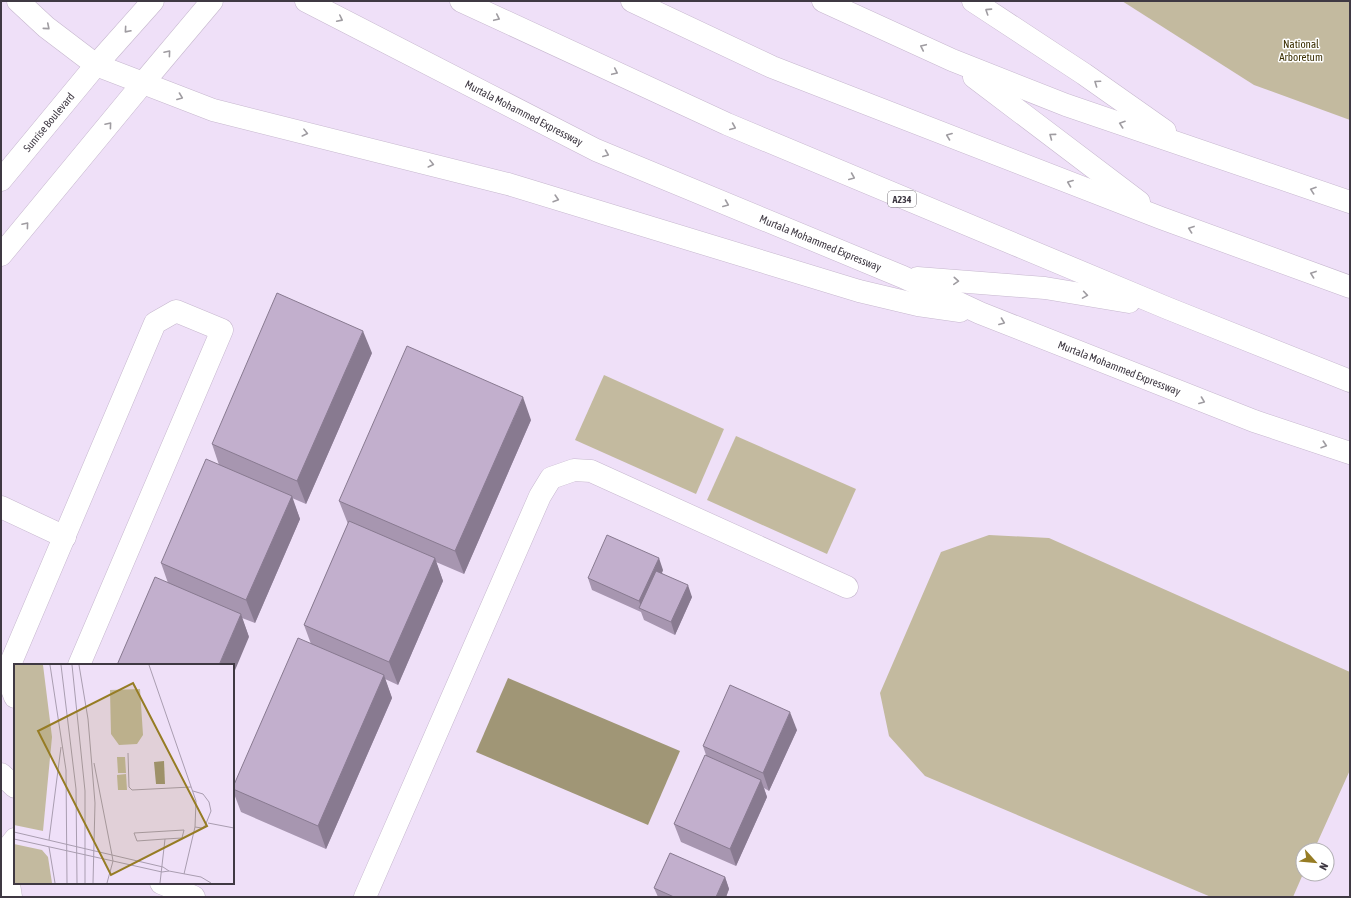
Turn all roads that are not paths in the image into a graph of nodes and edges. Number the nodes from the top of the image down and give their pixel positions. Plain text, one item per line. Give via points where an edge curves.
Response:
1 (18, 1) edge
2 (153, 1) edge
3 (306, 1) edge
4 (462, 1) edge
5 (632, 1) edge
6 (823, 1) edge
7 (972, 1) edge
8 (210, 4) edge
9 (952, 60) junction
10 (96, 65) junction
11 (143, 83) junction
12 (1186, 146) junction
13 (1, 180) edge
14 (1350, 202) edge
15 (1161, 218) junction
16 (1, 255) edge
17 (904, 277) junction
18 (1350, 287) edge
19 (1167, 308) junction
20 (980, 313) junction
21 (1350, 381) edge
22 (1350, 453) edge
23 (1, 507) edge
24 (65, 537) junction
25 (847, 587) dead end
26 (79, 664) edge
27 (14, 694) edge
28 (1, 774) edge
29 (14, 786) edge
30 (14, 840) edge
31 (163, 884) edge
32 (11, 897) edge
33 (194, 897) edge
34 (365, 897) edge

1 -> 10 main road via 46,27
2 -> 10 main road, Sunrise Boulevard
3 -> 17 main road, Murtala Mohammed Expressway via 596,150
4 -> 19 main road, A234 via 727,124
15 -> 5 main road via 772,67
9 -> 6 main road
12 -> 7 main road via 1084,74
11 -> 8 main road
12 -> 9 main road via 1066,105
15 -> 9 main road
10 - 11 main road
10 - 13 main road, Sunrise Boulevard
16 -> 11 main road
11 -> 20 main road via 213,110 508,184 859,291 918,305
14 -> 12 main road
18 -> 15 main road
17 -> 19 main road via 1045,288
17 - 20 main road, Murtala Mohammed Expressway
19 - 21 main road, A234
20 -> 22 main road, Murtala Mohammed Expressway via 1254,421
23 - 24 main road
24 - 26 main road via 155,323 176,311 222,330
24 - 27 main road via 6,674
25 - 34 main road via 591,471 574,470 551,478 540,496
28 - 29 main road
30 - 32 main road via 4,853
31 - 33 main road

